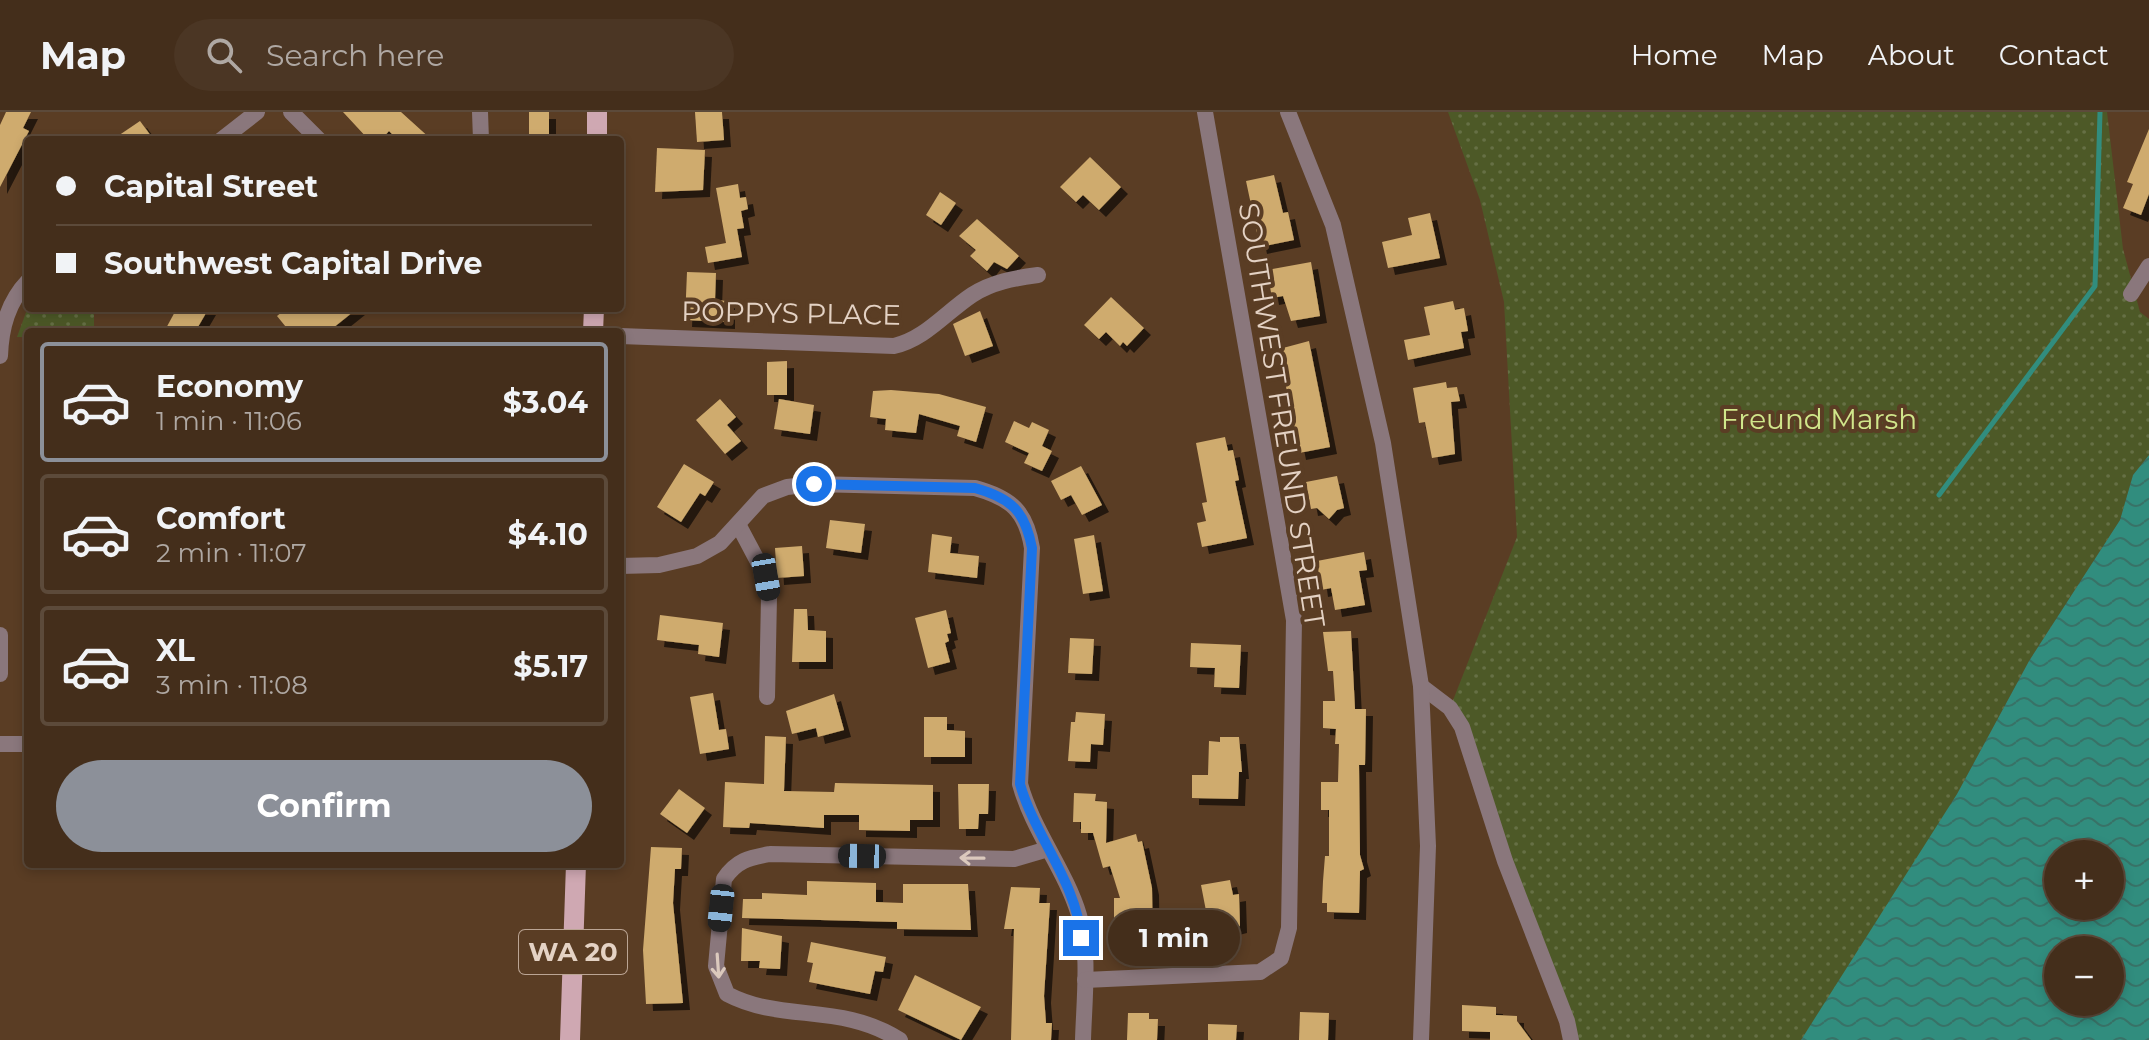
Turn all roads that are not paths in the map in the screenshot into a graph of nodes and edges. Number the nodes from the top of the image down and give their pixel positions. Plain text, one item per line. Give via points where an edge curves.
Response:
1 (257, 112) edge
2 (291, 112) edge
3 (480, 112) edge
4 (597, 112) edge
5 (1205, 112) edge
6 (1288, 112) edge
7 (226, 136) edge
8 (315, 136) edge
9 (481, 136) edge
10 (597, 136) edge
11 (2149, 266) edge
12 (1038, 275) dead end
13 (24, 287) edge
14 (2131, 294) dead end
15 (624, 336) edge
16 (0, 356) edge
17 (739, 526) junction
18 (624, 566) edge
19 (0, 635) edge
20 (0, 674) edge
21 (1421, 686) junction
22 (767, 697) dead end
23 (0, 744) edge
24 (24, 744) edge
25 (1048, 849) junction
26 (576, 868) edge
27 (1085, 980) junction
28 (570, 1040) edge
29 (900, 1040) edge
30 (1083, 1040) edge
31 (1421, 1040) edge
32 (1571, 1040) edge

1 - 7 street
2 - 8 street
3 - 9 street
4 - 10 main road
5 - 27 street, SOUTHWEST FREUND STREET via 1294,620 1289,928 1281,958 1260,972
6 - 21 street via 1333,225 1383,443
11 - 14 street
12 - 15 street, POPPYS PLACE via 1006,280 974,294 914,342 894,346
13 - 16 street via 1,329
17 - 18 street via 697,556
17 - 22 street via 766,577
17 - 25 street via 763,496 814,484 975,488 1014,504 1024,516 1032,548 1020,784
19 - 20 street
21 - 31 street via 1428,846
21 - 32 street via 1450,708 1462,727
23 - 24 street
25 - 27 street via 1080,916
25 -> 29 street via 1014,859 770,854 746,859 728,872 716,966 727,994 753,1005 863,1021
26 - 28 main road, WA 20
27 - 30 street

